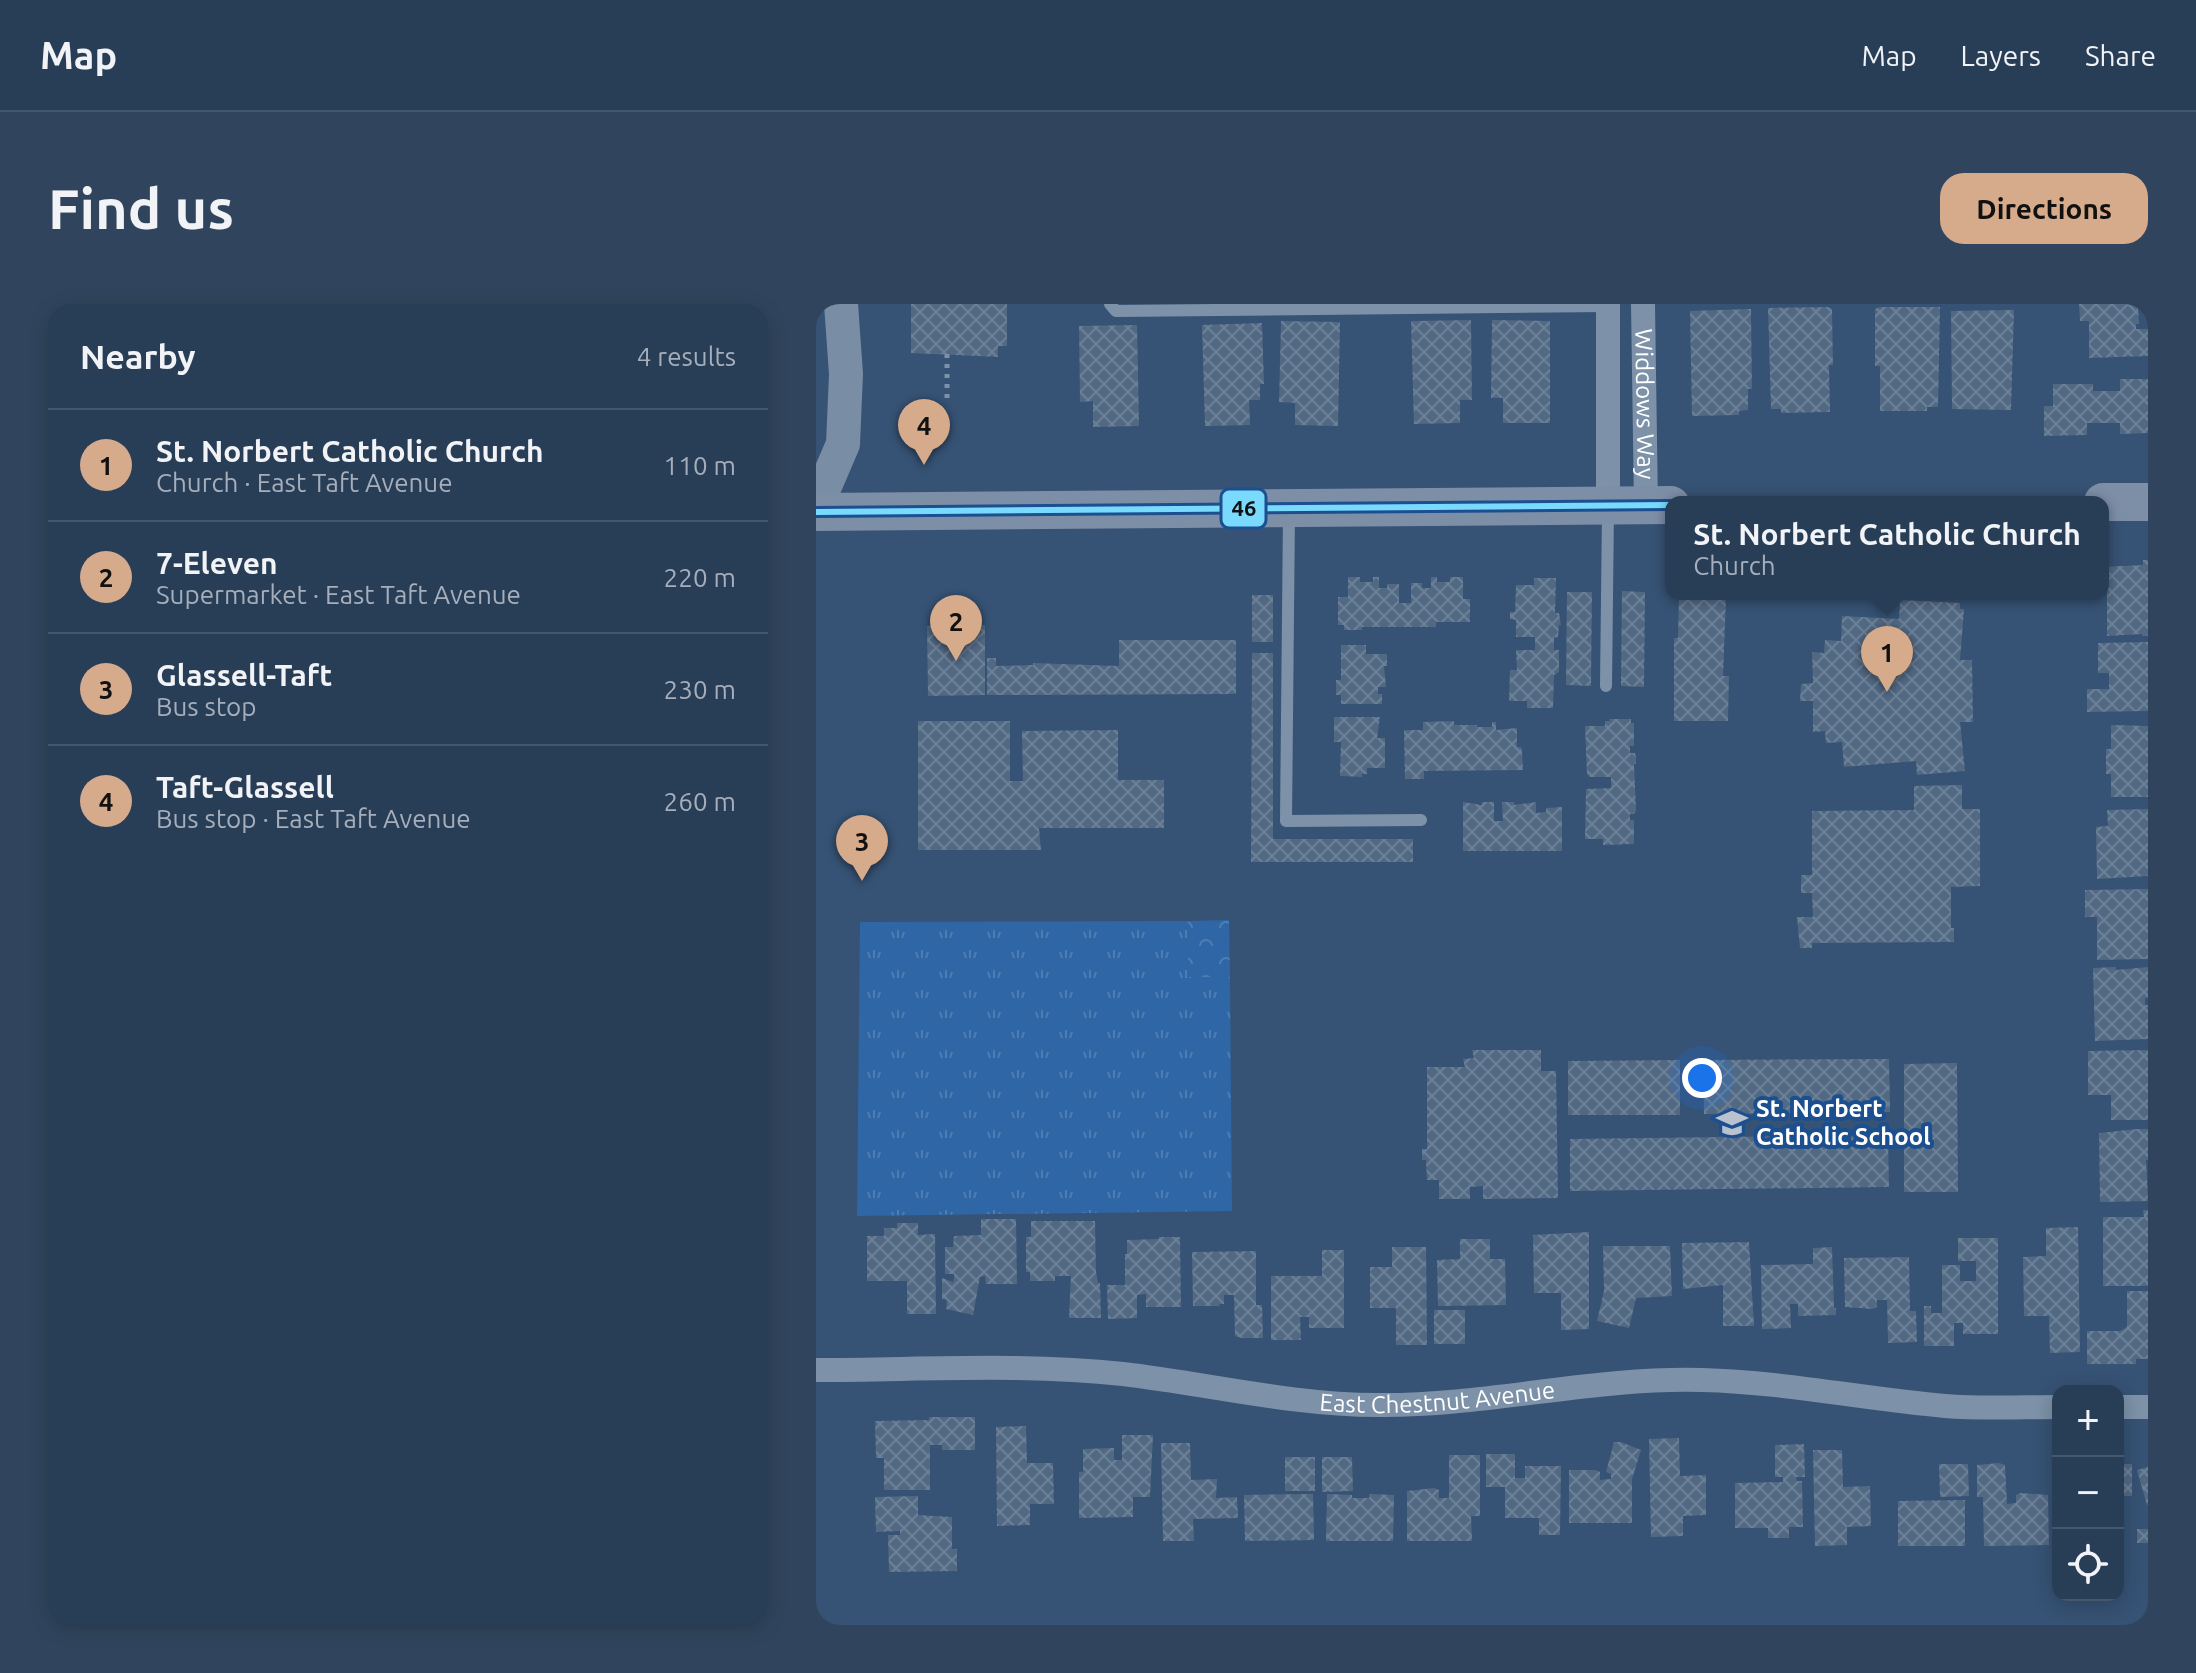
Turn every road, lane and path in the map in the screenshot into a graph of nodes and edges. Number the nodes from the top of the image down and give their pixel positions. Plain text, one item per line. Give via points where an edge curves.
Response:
1 (841, 304) edge
2 (1110, 304) edge
3 (1643, 304) edge
4 (1611, 305) edge
5 (947, 354) dead end
6 (947, 401) dead end
7 (2109, 502) edge
8 (2148, 502) edge
9 (1608, 506) junction
10 (1658, 506) edge
11 (1289, 509) junction
12 (816, 510) edge
13 (1606, 686) dead end
14 (1421, 820) dead end
15 (816, 1370) edge
16 (2052, 1407) edge
17 (2124, 1407) edge
18 (2148, 1407) edge

1 - 12 main road via 843,444
2 - 4 lane via 1116,311
3 - 10 street, Widdows Way
4 - 9 street, Widdows Way
5 - 6 path
7 - 8 main road
9 - 10 main road
9 - 11 main road
9 - 13 lane
11 - 12 main road
11 - 14 lane via 1286,821
15 - 16 street, East Chestnut Avenue via 1053,1369 1124,1374 1284,1399 1377,1405 1451,1402 1602,1383 1702,1380 1947,1406
17 - 18 street

